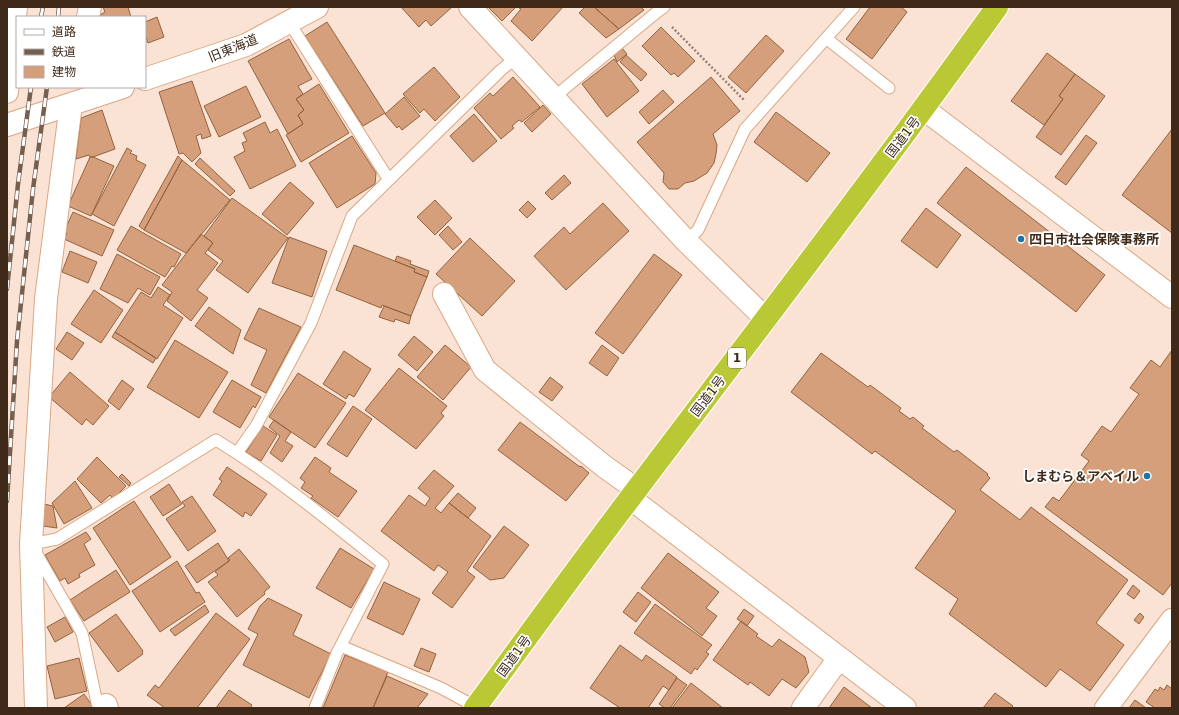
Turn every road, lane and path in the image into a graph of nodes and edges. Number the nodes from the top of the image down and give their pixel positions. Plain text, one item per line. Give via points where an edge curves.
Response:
1 (16, 7) edge
2 (317, 7) edge
3 (470, 7) edge
4 (854, 7) edge
5 (997, 7) edge
6 (660, 9) edge
7 (289, 22) junction
8 (827, 39) junction
9 (516, 58) junction
10 (146, 79) edge
11 (119, 88) edge
12 (889, 88) dead end
13 (7, 92) edge
14 (79, 97) edge
15 (553, 98) junction
16 (924, 109) junction
17 (758, 114) junction
18 (7, 125) edge
19 (389, 180) junction
20 (686, 241) junction
21 (444, 294) dead end
22 (1172, 297) edge
23 (766, 319) junction
24 (237, 453) junction
25 (633, 494) junction
26 (30, 544) junction
27 (1172, 620) edge
28 (341, 646) junction
29 (839, 658) junction
30 (106, 707) edge
31 (36, 708) edge
32 (315, 708) edge
33 (475, 708) edge
34 (803, 708) edge
35 (905, 708) edge
36 (1106, 708) edge

1 - 13 street
2 - 7 street, 旧東海道
3 - 9 street
4 - 8 lane
5 - 16 highway, 国道1号 / 1
6 - 15 lane
6 - 17 path
7 - 10 street, 旧東海道 via 246,45
7 - 19 lane
8 - 12 lane
8 - 17 lane
9 - 15 street
9 - 19 lane
11 - 14 street
14 - 18 street
14 - 26 street via 46,299
15 - 20 street
16 - 22 street
16 - 23 highway, 国道1号 / 1
17 - 20 lane via 745,128 698,230
19 - 24 lane via 352,216 311,323 256,426
20 - 23 street
21 - 25 street via 485,370 605,467
23 - 25 highway, 国道1号 / 1
24 - 26 lane via 216,440 58,539
24 - 28 lane via 318,512 383,564
25 - 29 street
25 - 33 highway, 国道1号 / 1
26 - 30 lane via 82,633 97,703
26 - 31 street
27 - 36 street
28 - 32 lane
28 - 33 lane via 441,688
29 - 34 street
29 - 35 street

